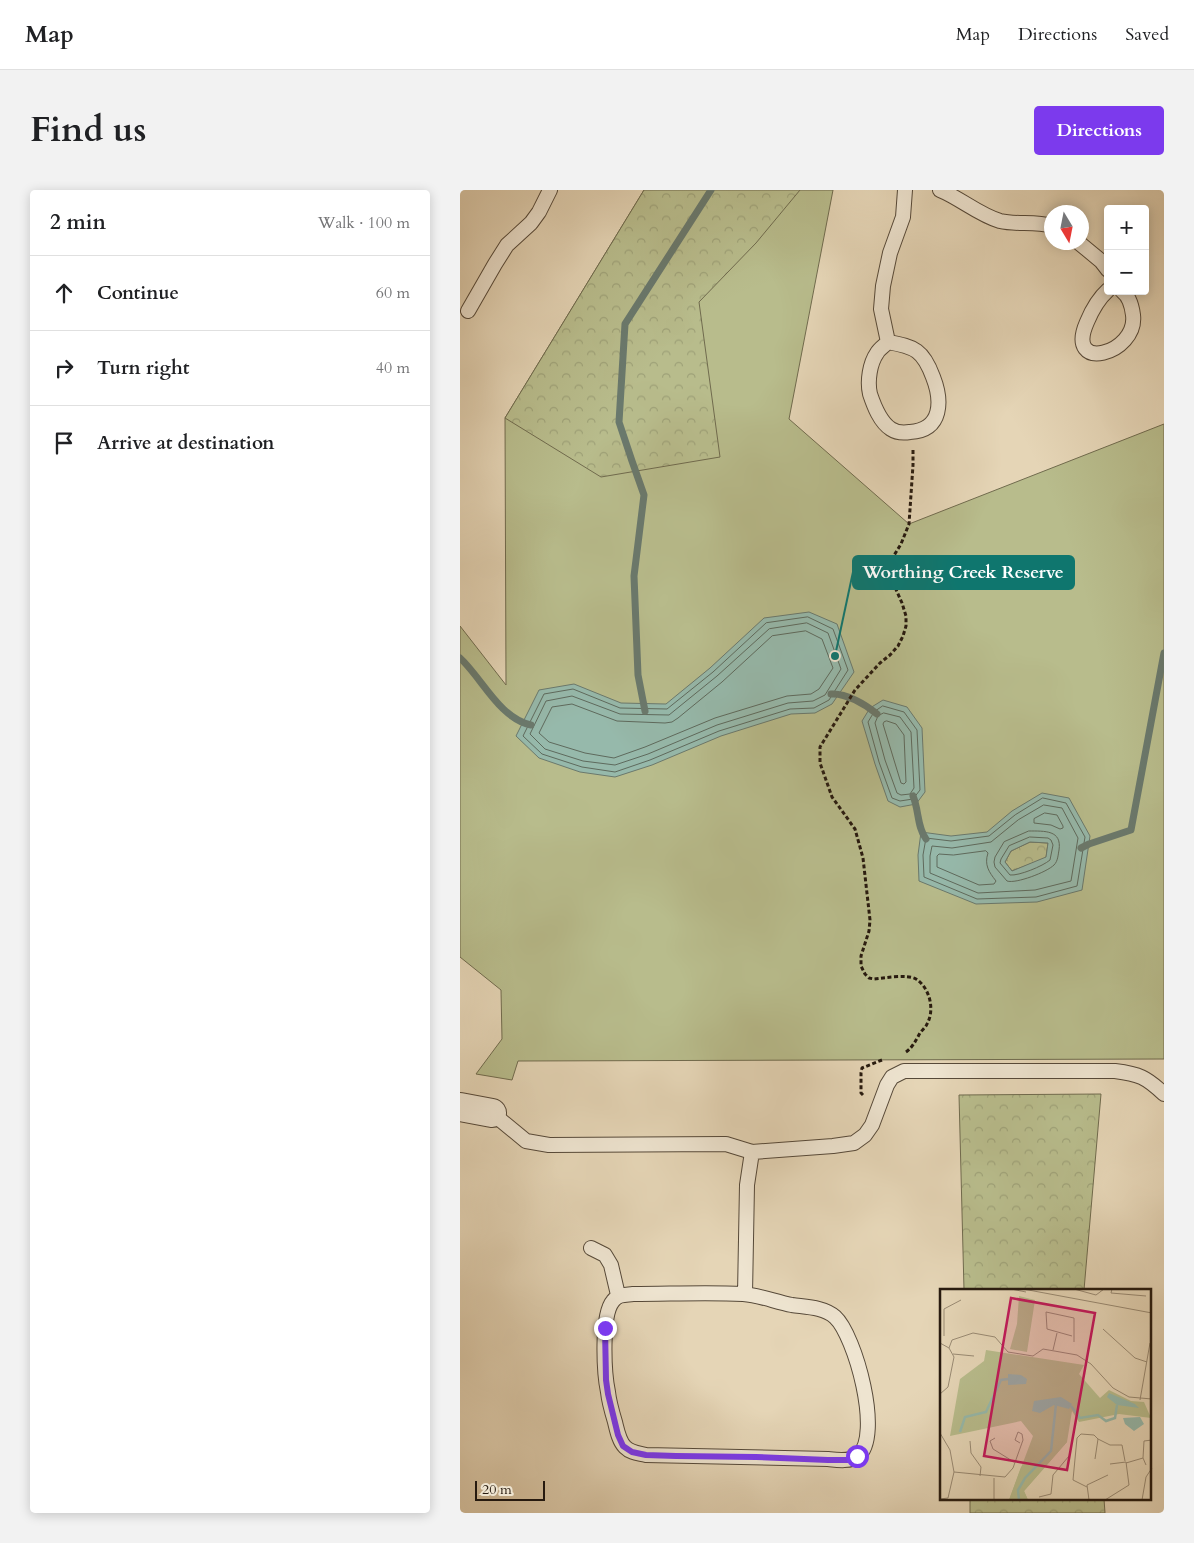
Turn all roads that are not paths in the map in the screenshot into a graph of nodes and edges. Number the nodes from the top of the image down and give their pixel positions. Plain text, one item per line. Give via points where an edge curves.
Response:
1 (550, 190) edge
2 (905, 190) edge
3 (940, 190) edge
4 (1044, 224) edge
5 (1088, 250) edge
6 (1104, 264) edge
7 (1104, 294) edge
8 (1126, 295) edge
9 (468, 311) dead end
10 (888, 342) junction
11 (1164, 1094) edge
12 (460, 1107) edge
13 (492, 1113) joint
14 (752, 1152) junction
15 (591, 1248) dead end
16 (746, 1294) junction
17 (618, 1295) junction

1 - 9 lane via 531,223 503,251
2 - 10 lane via 902,217 883,286 881,309
3 - 4 lane via 998,220
5 - 6 lane
7 - 8 lane via 1083,331 1084,347 1095,354 1105,353 1122,343 1130,330 1132,310
10 - 10 lane via 877,353 870,371 869,389 874,407 892,430 902,433 922,430 937,414 939,403 928,363 920,353 907,346
11 - 14 lane via 1136,1074 1115,1071 904,1071 892,1077 872,1125 854,1143
12 - 13 street
13 - 14 lane via 526,1141 548,1145 726,1144
14 - 16 lane via 747,1185
15 - 17 lane via 605,1255 611,1265
16 - 17 lane
16 - 17 lane via 823,1310 835,1316 843,1327 866,1394 866,1437 857,1456 848,1460 646,1455 623,1446 606,1380 607,1311

